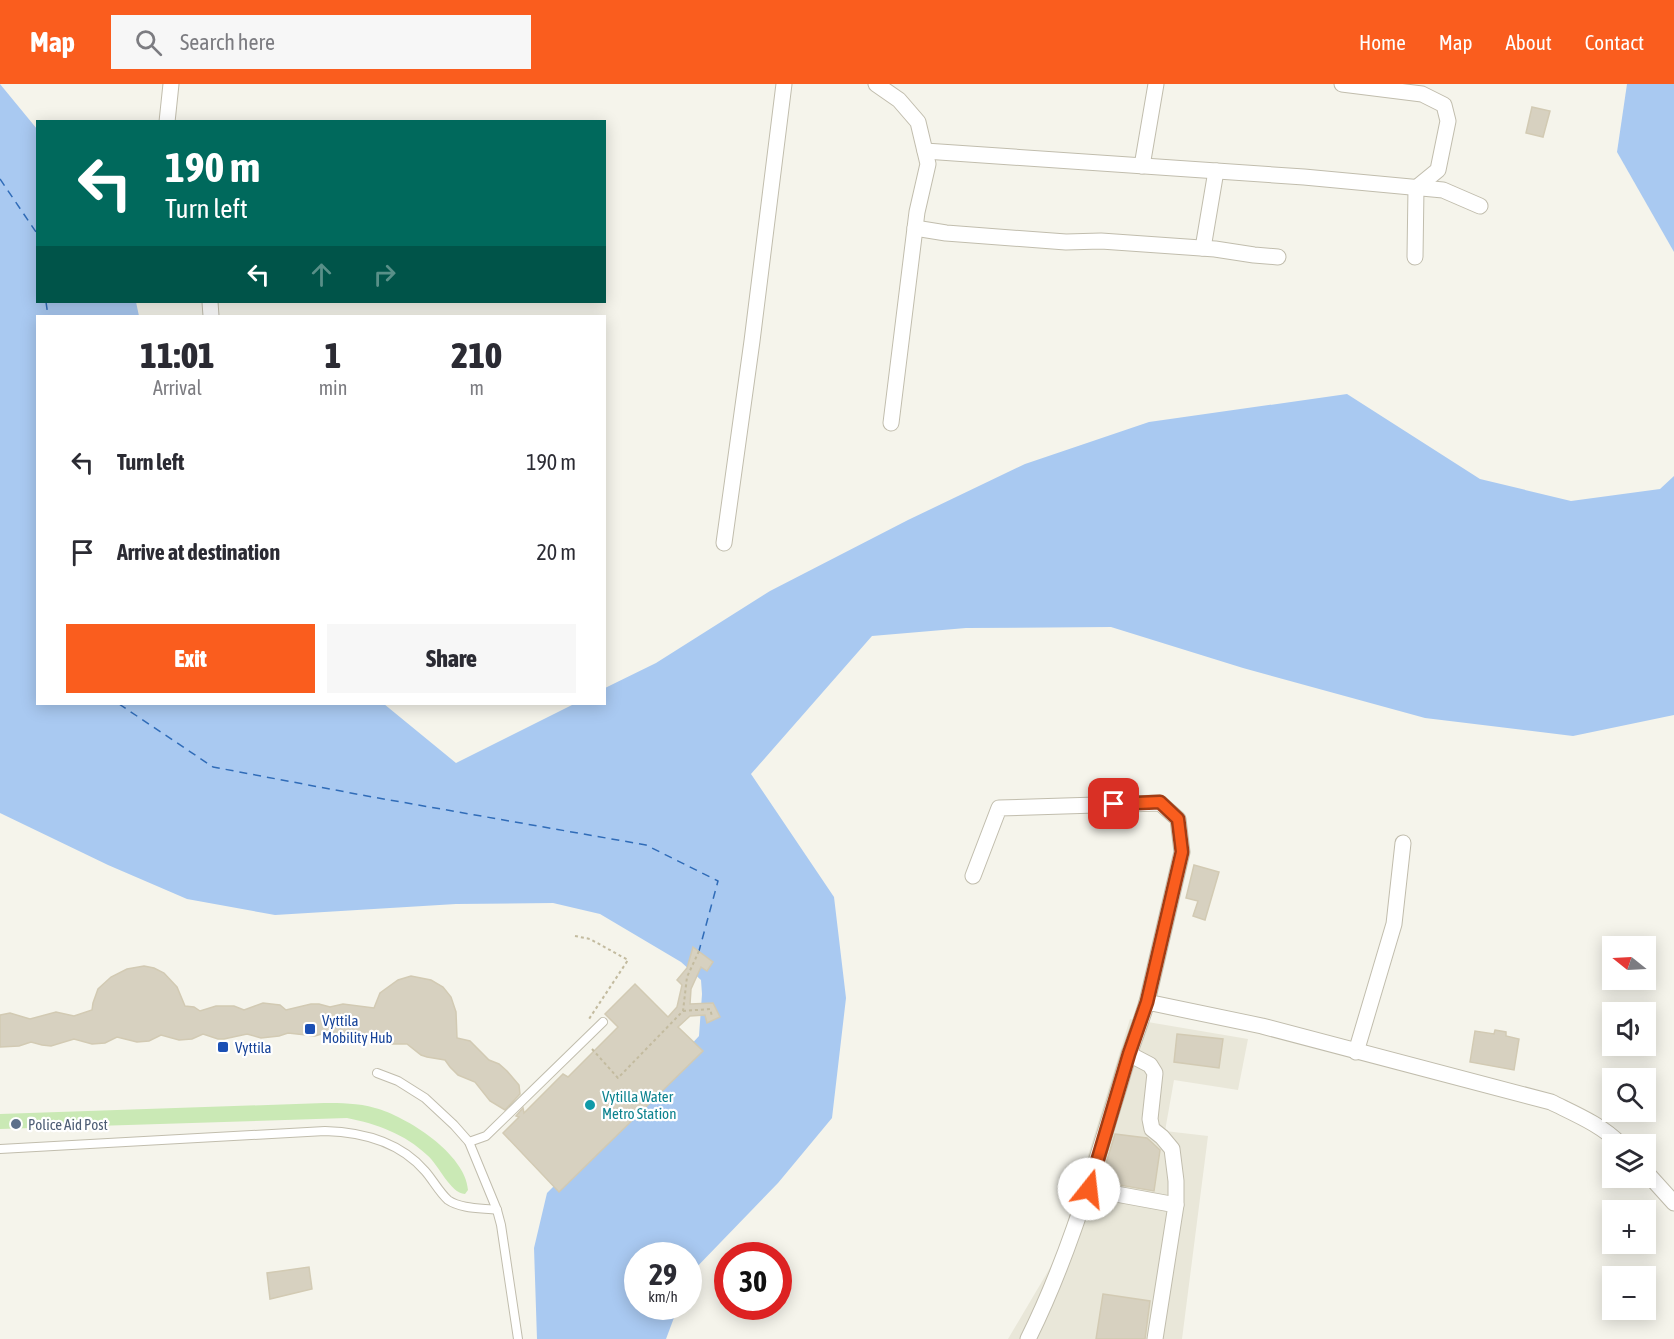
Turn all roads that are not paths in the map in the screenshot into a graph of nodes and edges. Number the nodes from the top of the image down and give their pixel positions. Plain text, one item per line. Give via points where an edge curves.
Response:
1 (171, 84) edge
2 (784, 84) edge
3 (876, 84) edge
4 (1155, 84) edge
5 (1342, 84) edge
6 (167, 120) edge
7 (925, 151) junction
8 (1142, 166) junction
9 (1216, 171) junction
10 (1416, 188) junction
11 (1480, 206) dead end
12 (915, 228) junction
13 (1203, 248) junction
14 (1278, 257) dead end
15 (1415, 257) dead end
16 (891, 423) dead end
17 (724, 543) dead end
18 (1403, 843) dead end
19 (973, 876) dead end
20 (1147, 1002) junction
21 (603, 1022) dead end
22 (1356, 1052) junction
23 (1129, 1054) junction
24 (377, 1073) dead end
25 (1609, 1134) edge
26 (469, 1142) junction
27 (0, 1149) edge
28 (1656, 1183) edge
29 (1089, 1189) junction
30 (1674, 1203) edge
31 (1176, 1205) junction
32 (498, 1210) junction
33 (518, 1339) edge
34 (1028, 1339) edge
35 (1155, 1339) edge

1 - 6 street
2 - 17 street
3 - 7 street via 899,100 918,122
4 - 8 street
5 - 10 street via 1422,94 1444,105 1448,121 1438,170
7 - 8 street
7 - 12 street via 928,164
8 - 9 street
9 - 10 street
9 - 13 street
10 - 11 street via 1443,190
10 - 15 street
12 - 13 street via 1066,242
12 - 16 street
13 - 14 street
18 - 22 street via 1394,924
19 - 20 street via 999,808 1160,802 1178,819 1182,852
20 - 22 street via 1262,1026
20 - 23 street
21 - 26 lane via 486,1136
22 - 25 street via 1551,1102
23 - 29 street
23 - 31 street via 1150,1065 1155,1073 1150,1119 1152,1129 1172,1149
24 - 26 lane via 425,1098
26 - 32 lane
27 - 32 lane via 345,1132 380,1140 414,1160 448,1200
28 - 30 street
29 - 31 street
29 - 34 street
31 - 35 street
32 - 33 lane

